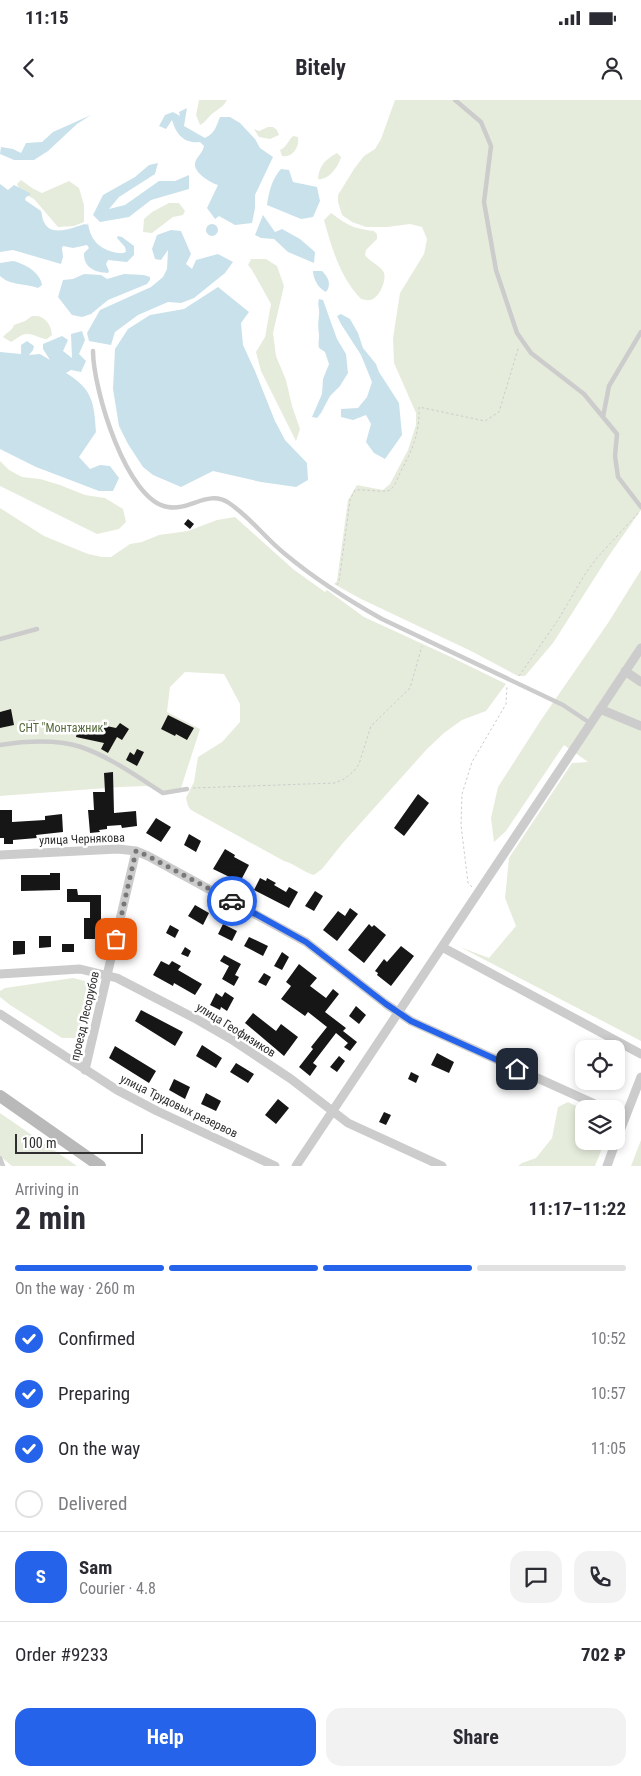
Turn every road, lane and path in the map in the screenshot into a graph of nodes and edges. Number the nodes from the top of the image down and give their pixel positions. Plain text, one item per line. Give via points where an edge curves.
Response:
1 (455, 100) edge
2 (516, 330) junction
3 (641, 332) edge
4 (93, 351) dead end
5 (603, 417) junction
6 (641, 507) edge
7 (334, 590) junction
8 (37, 629) dead end
9 (424, 638) junction
10 (0, 639) edge
11 (641, 648) edge
12 (625, 672) junction
13 (508, 680) junction
14 (641, 682) edge
15 (515, 683) junction
16 (600, 709) junction
17 (590, 723) junction
18 (641, 726) edge
19 (0, 745) edge
20 (188, 789) joint
21 (136, 851) junction
22 (0, 856) edge
23 (477, 894) junction
24 (442, 947) junction
25 (0, 974) edge
26 (108, 975) junction
27 (398, 1013) junction
28 (0, 1014) edge
29 (641, 1054) edge
30 (85, 1070) junction
31 (641, 1077) edge
32 (0, 1096) edge
33 (586, 1100) edge
34 (625, 1108) edge
35 (333, 1112) junction
36 (613, 1150) edge
37 (0, 1158) edge
38 (3, 1166) edge
39 (100, 1166) edge
40 (275, 1166) edge
41 (296, 1166) edge
42 (442, 1166) edge
43 (607, 1166) edge

1 - 2 lane via 481,122 491,146 484,202 496,270
2 - 5 lane via 531,353 584,394
2 - 7 path via 518,349 499,412 485,421 419,407 420,423 414,446 390,490 355,490 350,500 338,582
3 - 5 lane via 609,386
4 - 7 lane via 102,399 118,449 135,482 149,498 158,505 174,508 208,498 224,500 244,514 284,553
5 - 6 lane via 617,434 615,456 618,477
6 - 15 path via 585,574
7 - 9 lane via 382,619
8 - 10 lane
9 - 13 lane
9 - 20 path via 410,688 372,726 359,764 344,779 335,783
11 - 12 street
12 - 14 street
12 - 16 street
13 - 15 lane
13 - 23 path via 506,704 472,762 462,794 468,882
15 - 17 lane via 563,705
16 - 17 street
16 - 18 street
17 - 23 street
19 - 20 lane via 28,742 66,744 101,756 163,793
21 - 22 street, улица Чернякова via 118,849
21 - 26 street, проезд Лесорубов
21 - 27 street, улица Чернякова via 300,938
23 - 24 street
24 - 27 street
24 - 29 street
25 - 26 street, улица Геофизиков via 80,969
26 - 30 street, проезд Лесорубов
26 - 35 street, улица Геофизиков via 134,985 231,1039
27 - 33 street, улица Чернякова
27 - 35 street
28 - 30 street, улица Трудовых резервов
30 - 40 street, улица Трудовых резервов via 157,1111
31 - 34 street
32 - 39 main road
35 - 41 street
35 - 42 street, улица Геофизиков
36 - 43 street
37 - 38 lane

